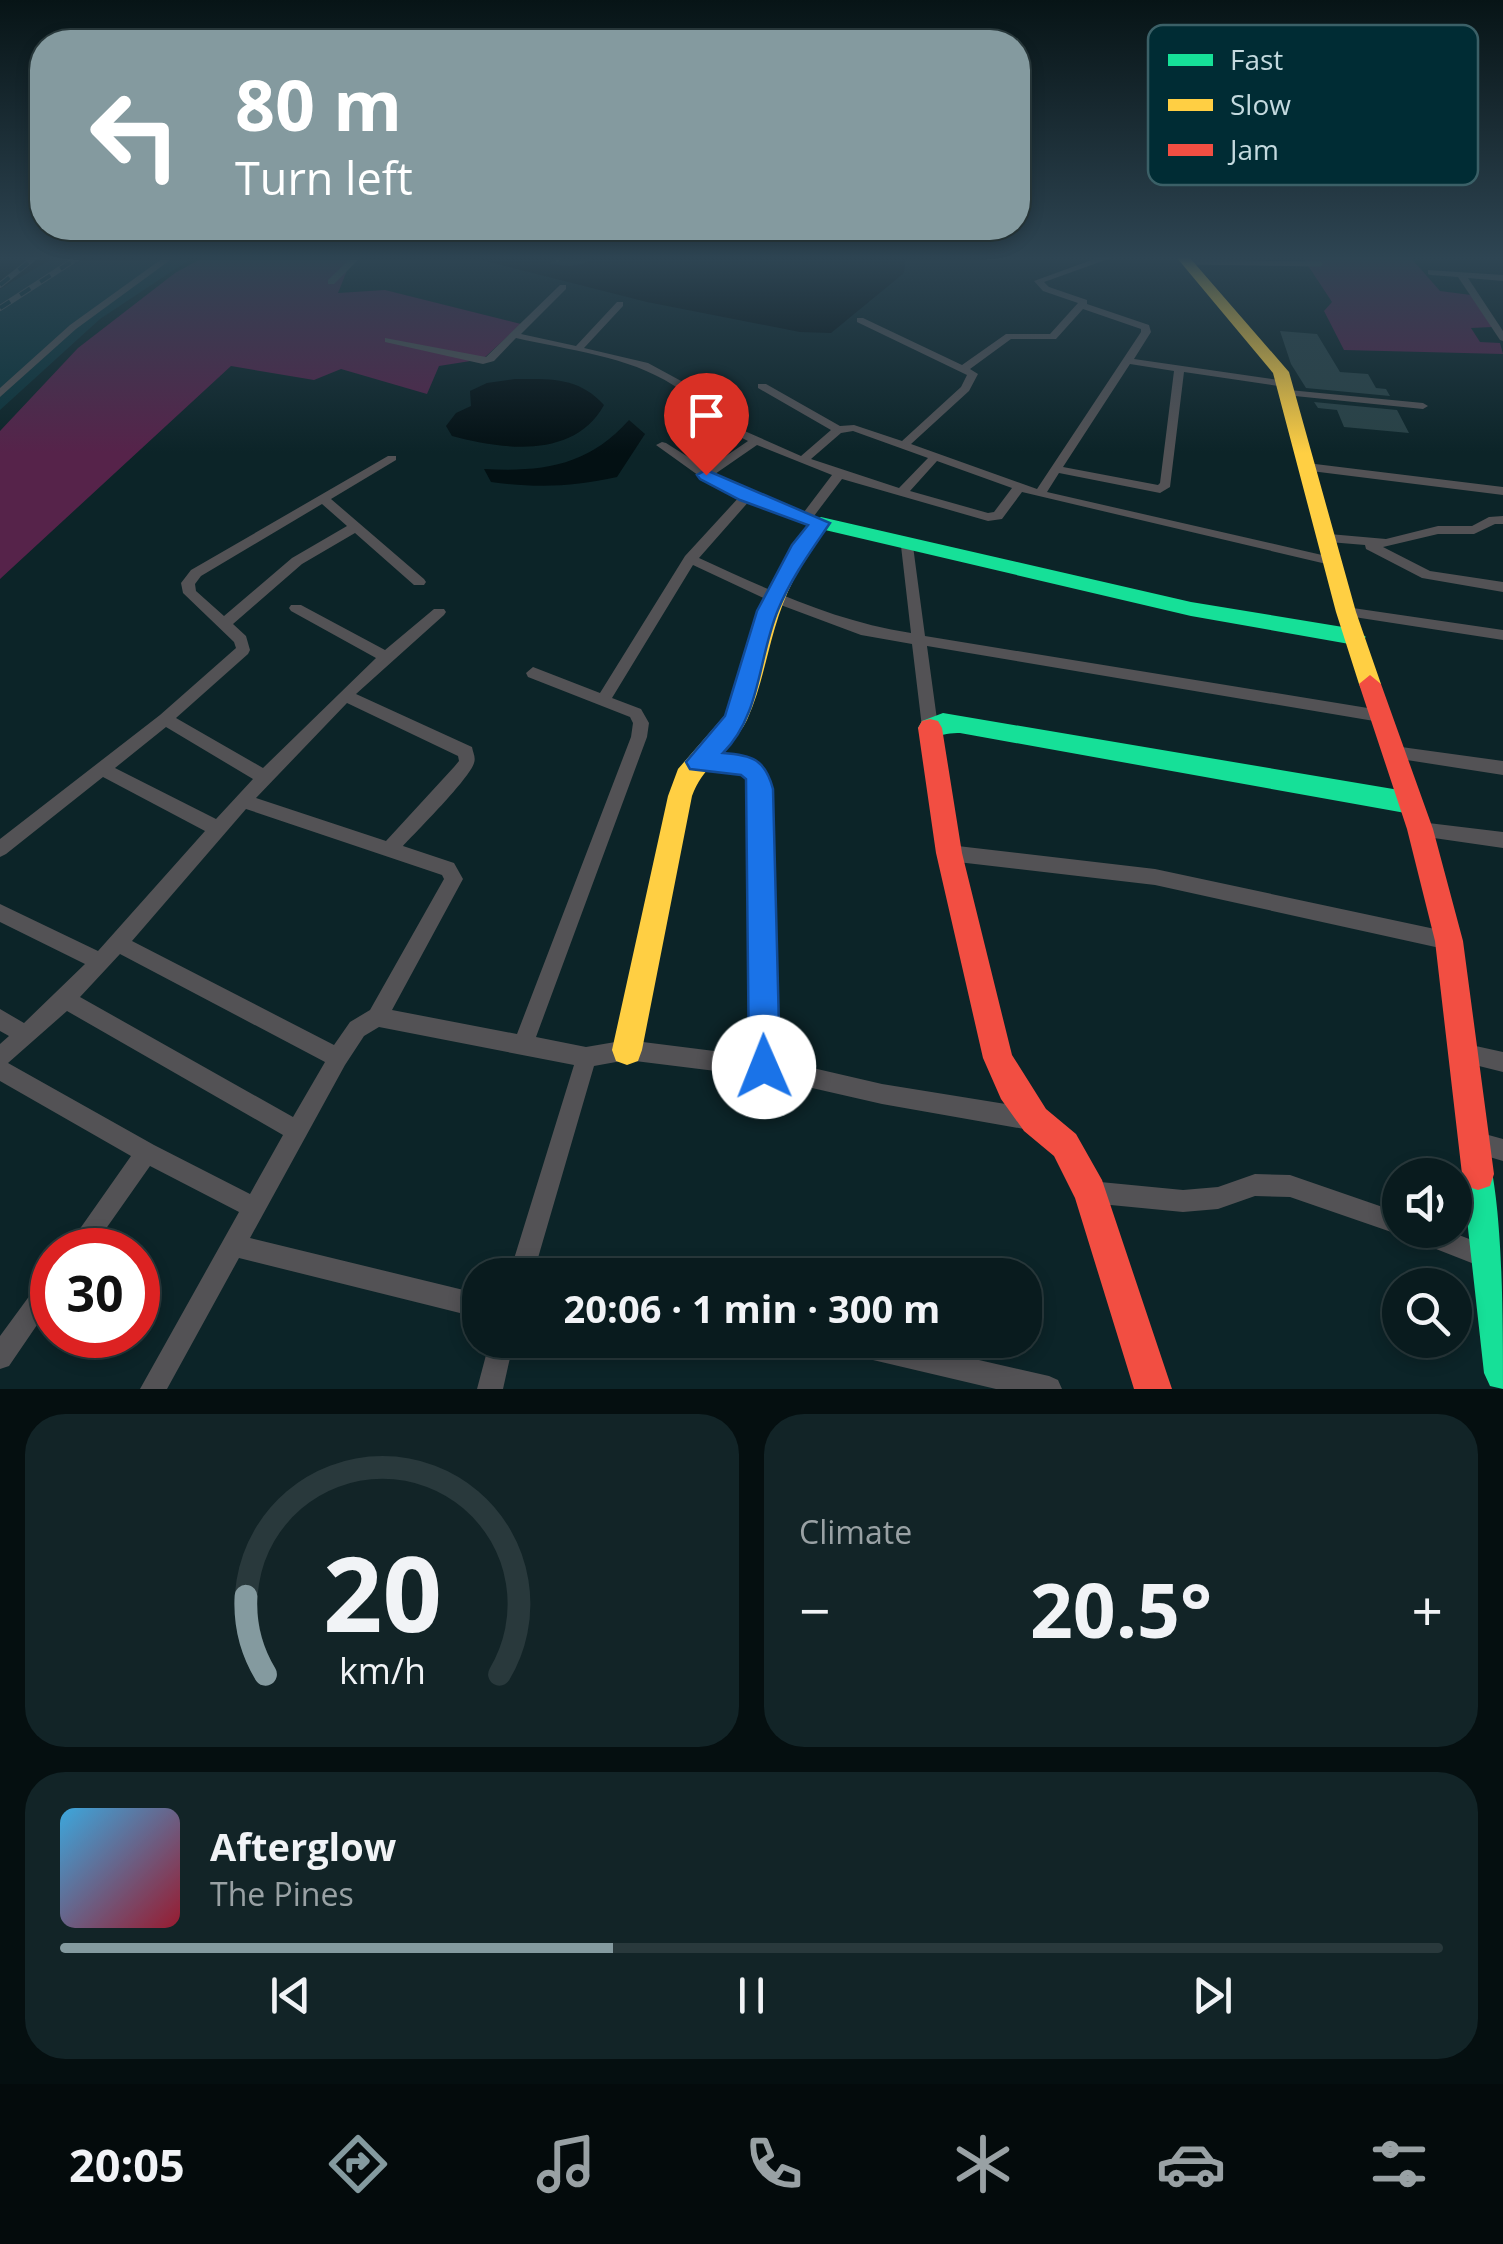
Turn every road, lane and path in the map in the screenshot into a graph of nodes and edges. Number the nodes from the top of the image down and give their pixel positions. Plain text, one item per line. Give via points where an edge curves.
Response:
1 (79, 323) edge
2 (526, 323) edge
3 (603, 323) edge
4 (866, 323) edge
5 (1067, 323) edge
6 (1134, 323) edge
7 (1240, 323) edge
8 (514, 334) junction
9 (388, 340) dead end
10 (580, 348) junction
11 (1128, 361) junction
12 (964, 368) junction
13 (1179, 368) junction
14 (762, 386) dead end
15 (1287, 388) junction
16 (0, 394) edge
17 (1423, 406) dead end
18 (838, 430) junction
19 (756, 441) junction
20 (662, 444) dead end
21 (903, 446) junction
22 (392, 458) dead end
23 (934, 458) junction
24 (803, 460) junction
25 (1306, 467) junction
26 (1055, 469) junction
27 (840, 474) junction
28 (706, 475) junction
29 (1019, 488) junction
30 (1503, 491) edge
31 (900, 493) junction
32 (1040, 494) junction
33 (747, 496) junction
34 (324, 498) junction
35 (814, 520) junction
36 (1503, 520) edge
37 (355, 527) junction
38 (1328, 538) junction
39 (1363, 542) junction
40 (907, 546) junction
41 (690, 559) junction
42 (1335, 562) junction
43 (419, 582) dead end
44 (1503, 587) edge
45 (775, 598) junction
46 (296, 608) dead end
47 (439, 612) dead end
48 (1346, 612) junction
49 (224, 624) junction
50 (1503, 635) edge
51 (1355, 637) junction
52 (918, 640) junction
53 (384, 656) junction
54 (533, 672) dead end
55 (345, 695) junction
56 (603, 700) junction
57 (1380, 716) junction
58 (165, 718) junction
59 (930, 727) junction
60 (1394, 752) junction
61 (698, 762) junction
62 (101, 768) junction
63 (1503, 768) edge
64 (264, 778) junction
65 (243, 801) junction
66 (1411, 803) junction
67 (218, 829) junction
68 (1420, 829) junction
69 (1503, 840) edge
70 (391, 848) junction
71 (0, 850) edge
72 (949, 853) junction
73 (0, 913) edge
74 (1449, 942) junction
75 (118, 943) junction
76 (100, 962) junction
77 (66, 998) junction
78 (377, 1017) junction
79 (0, 1019) edge
80 (26, 1036) junction
81 (523, 1046) junction
82 (627, 1050) junction
83 (1462, 1053) junction
84 (0, 1056) edge
85 (586, 1057) junction
86 (338, 1058) junction
87 (1503, 1062) edge
88 (764, 1067) junction
89 (0, 1070) edge
90 (1036, 1120) junction
91 (297, 1131) junction
92 (1474, 1142) junction
93 (1503, 1150) edge
94 (146, 1153) junction
95 (1090, 1192) junction
96 (255, 1208) junction
97 (1382, 1218) edge
98 (93, 1228) edge
99 (232, 1245) junction
100 (1462, 1248) edge
101 (526, 1258) edge
102 (1488, 1258) junction
103 (462, 1302) edge
104 (30, 1315) edge
105 (0, 1357) edge
106 (498, 1358) edge
107 (916, 1358) edge
108 (1503, 1372) edge
109 (154, 1389) edge
110 (490, 1389) edge
111 (1049, 1389) edge
112 (1154, 1389) edge

1 - 16 street
2 - 8 street
3 - 10 street
4 - 12 street
5 - 12 street via 1053,337 1015,334
6 - 11 street via 1146,332
7 - 15 street
8 - 9 street via 483,361
8 - 10 street
10 - 19 street via 663,373
11 - 13 street
11 - 26 street
12 - 21 street via 972,374 965,389
13 - 15 street
13 - 26 street via 1166,484
14 - 18 street
15 - 17 street
15 - 25 street
18 - 21 street via 854,428
18 - 24 street
19 - 24 street
19 - 28 street
20 - 28 street
21 - 23 street
22 - 34 street
23 - 29 street
23 - 31 street
24 - 27 street
25 - 30 street
25 - 38 street
26 - 32 street
27 - 31 street
27 - 35 street
28 - 33 street
29 - 31 street via 998,516 988,518
29 - 32 street
32 - 42 street
33 - 35 street
33 - 41 street
34 - 37 street
34 - 49 street via 188,583
35 - 40 street
35 - 45 street
36 - 39 street via 1386,544
37 - 43 street
37 - 49 street via 298,562
38 - 39 street
38 - 42 street
39 - 44 street via 1427,575
40 - 51 street
40 - 52 street
41 - 45 street
41 - 56 street
42 - 48 street
45 - 52 street via 849,627
45 - 61 street via 736,718
46 - 53 street
47 - 53 street
48 - 50 street
48 - 51 street
49 - 58 street via 243,650
51 - 57 street
52 - 57 street
52 - 59 street
53 - 55 street
54 - 56 street
55 - 64 street
55 - 70 street via 466,752 468,762
56 - 81 street via 636,713 640,737
57 - 60 street
58 - 62 street
58 - 64 street
59 - 66 street via 960,724
59 - 72 street
60 - 63 street
60 - 66 street
61 - 82 street via 680,796
61 - 88 street via 746,765 757,773
62 - 67 street
62 - 71 street
64 - 65 street
65 - 67 street
65 - 70 street
66 - 68 street
67 - 75 street
68 - 69 street
68 - 74 street
70 - 78 street via 448,869 454,880
72 - 74 street via 1155,877
72 - 90 street via 998,1058
73 - 76 street
74 - 83 street
75 - 76 street
75 - 86 street
76 - 77 street
77 - 80 street
77 - 91 street
78 - 81 street
78 - 86 street via 357,1028
79 - 80 street
80 - 84 street
81 - 85 street
82 - 85 street
82 - 88 street
83 - 87 street
83 - 92 street
85 - 101 street
86 - 91 street
88 - 90 street
89 - 94 street
90 - 95 street via 1065,1145
91 - 96 street
92 - 93 street
92 - 102 street
94 - 96 street
94 - 98 street
95 - 97 street via 1183,1200 1218,1198 1255,1185 1290,1186
95 - 112 street
96 - 99 street
99 - 103 street
99 - 109 street
100 - 102 street
102 - 108 street
104 - 105 street
106 - 110 street
107 - 111 street

